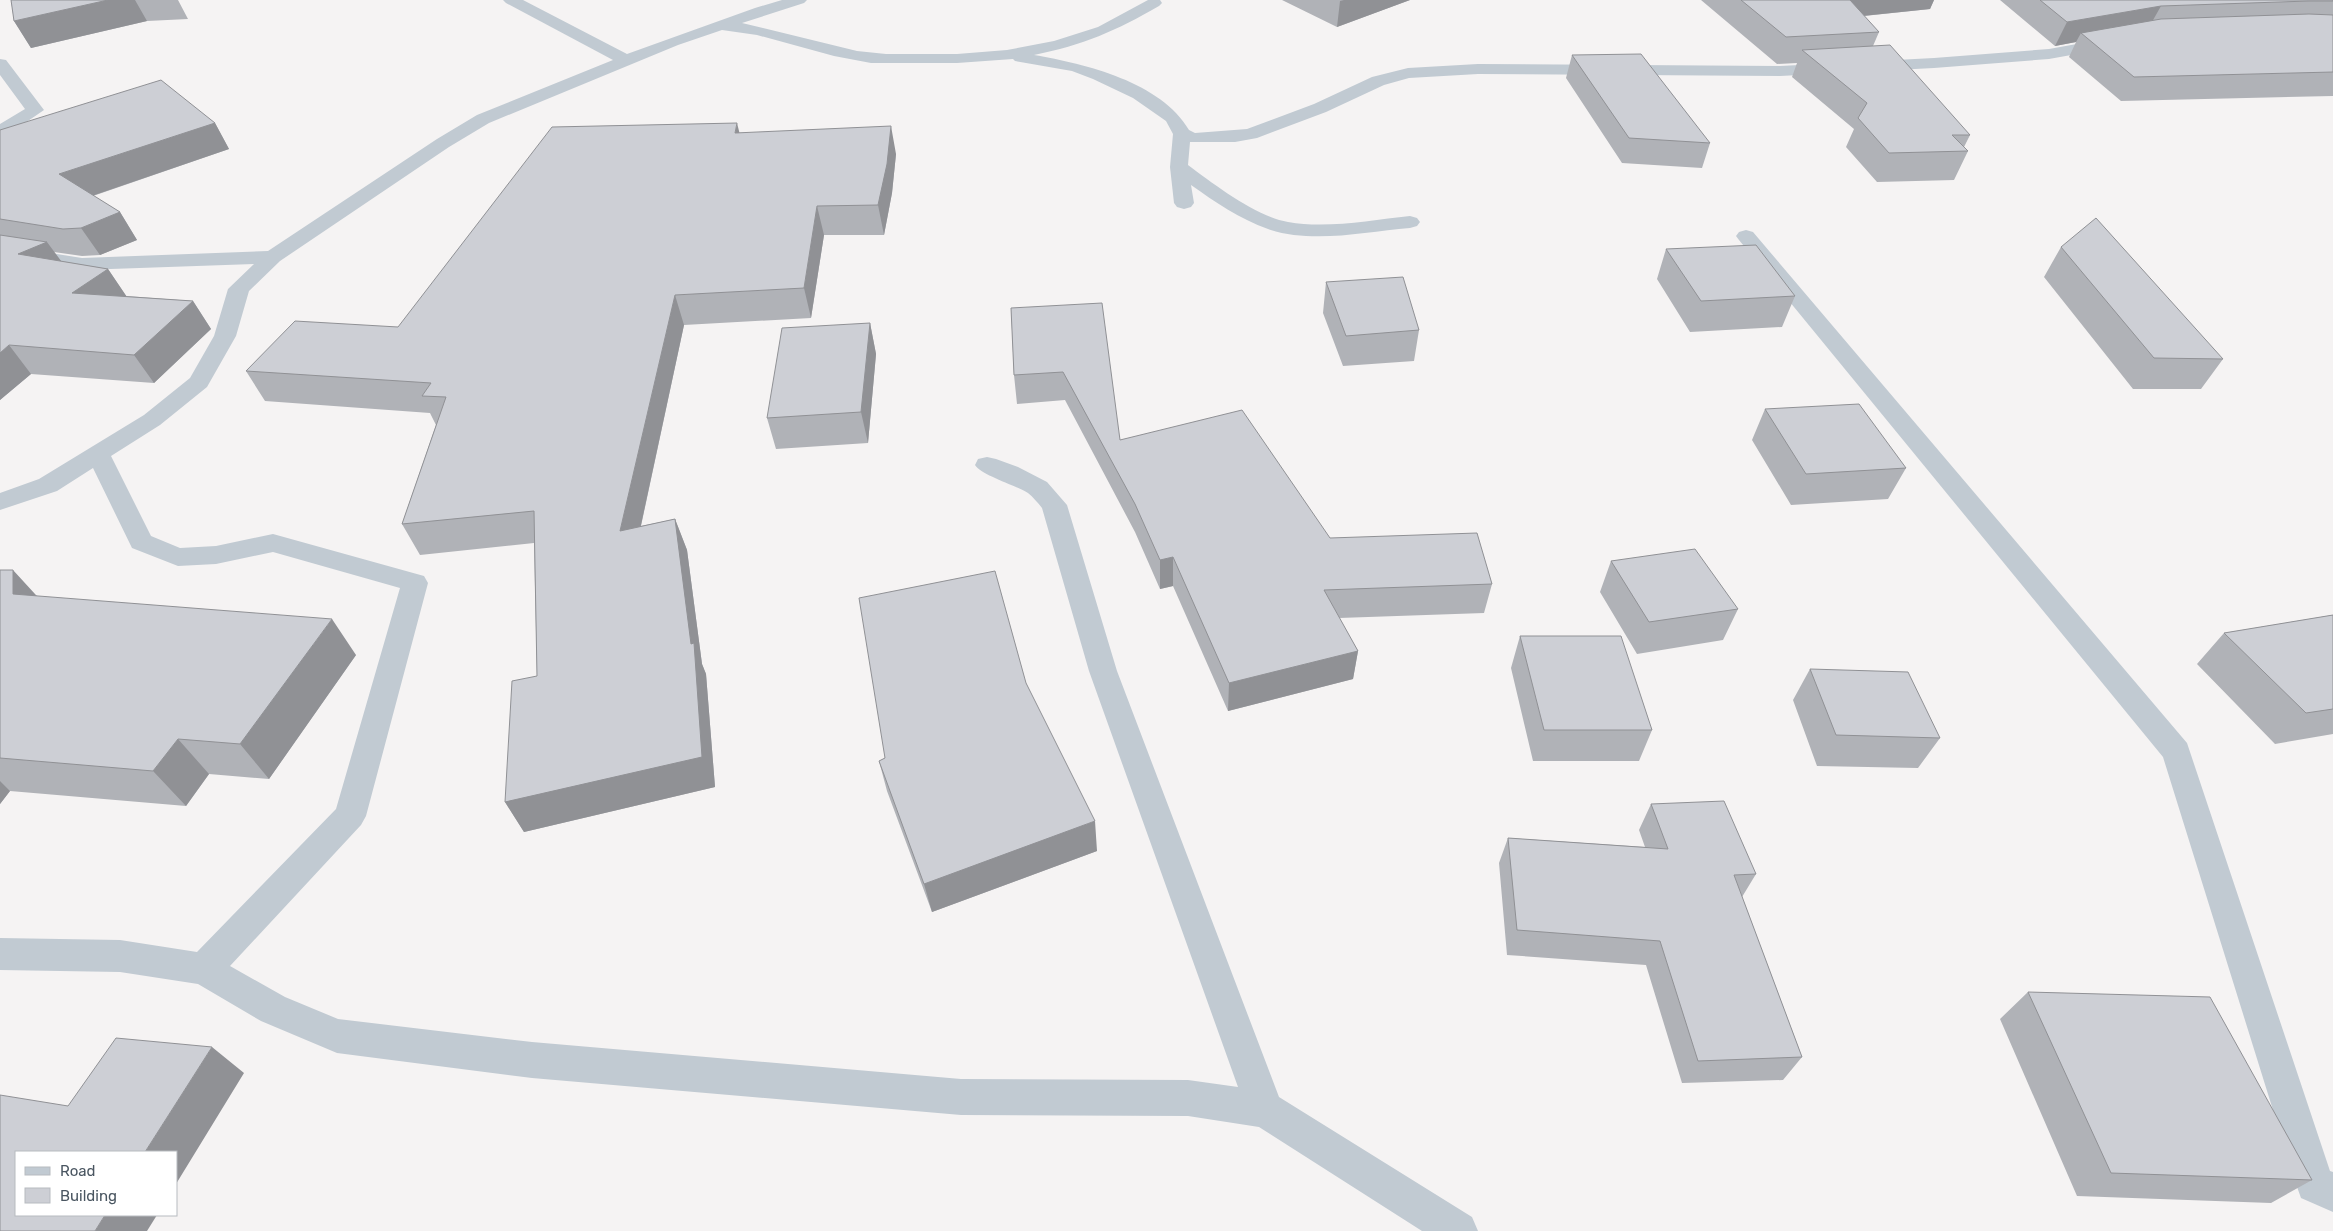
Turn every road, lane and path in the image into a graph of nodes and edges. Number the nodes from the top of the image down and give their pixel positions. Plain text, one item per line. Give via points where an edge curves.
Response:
1 (511, 0) edge
2 (799, 0) edge
3 (1154, 3) dead end
4 (720, 25) junction
5 (2129, 40) edge
6 (1067, 43) junction
7 (1004, 55) junction
8 (627, 61) junction
9 (0, 64) edge
10 (1074, 66) junction
11 (0, 132) edge
12 (1182, 134) junction
13 (1179, 167) junction
14 (1184, 203) dead end
15 (1410, 222) dead end
16 (1746, 236) dead end
17 (0, 252) edge
18 (273, 257) junction
19 (219, 259) junction
20 (239, 290) junction
21 (98, 454) junction
22 (987, 465) dead end
23 (0, 481) edge
24 (48, 485) junction
25 (0, 502) edge
26 (8, 960) edge
27 (204, 970) junction
28 (1266, 1110) junction
29 (2333, 1193) edge
30 (1458, 1231) edge

1 - 8 street
2 - 4 street
3 - 6 street via 1104,30
4 - 7 street via 758,29 850,55 939,59
4 - 8 street
5 - 12 street via 2040,55 1780,71 1478,70 1408,73 1378,80 1320,108 1251,134 1218,138 1194,138
6 - 7 street
6 - 10 street
7 - 10 street
8 - 18 street via 483,119
9 - 11 street via 35,110
10 - 12 street via 1139,94 1173,118
12 - 13 street
13 - 14 street
13 - 15 street via 1266,222 1289,228
16 - 29 street via 2176,752 2315,1184
17 - 19 street via 82,264
18 - 19 street
18 - 20 street
19 - 20 street
20 - 21 street via 225,336 198,382 152,420
21 - 24 street
21 - 27 street via 141,542 178,557 216,555 273,543 415,583 350,816
22 - 28 street via 1038,488 1054,505 1104,671
23 - 24 street
24 - 25 street
26 - 27 street via 120,956
27 - 28 street via 273,1009 338,1036 532,1060 960,1097 1188,1098
28 - 30 street

